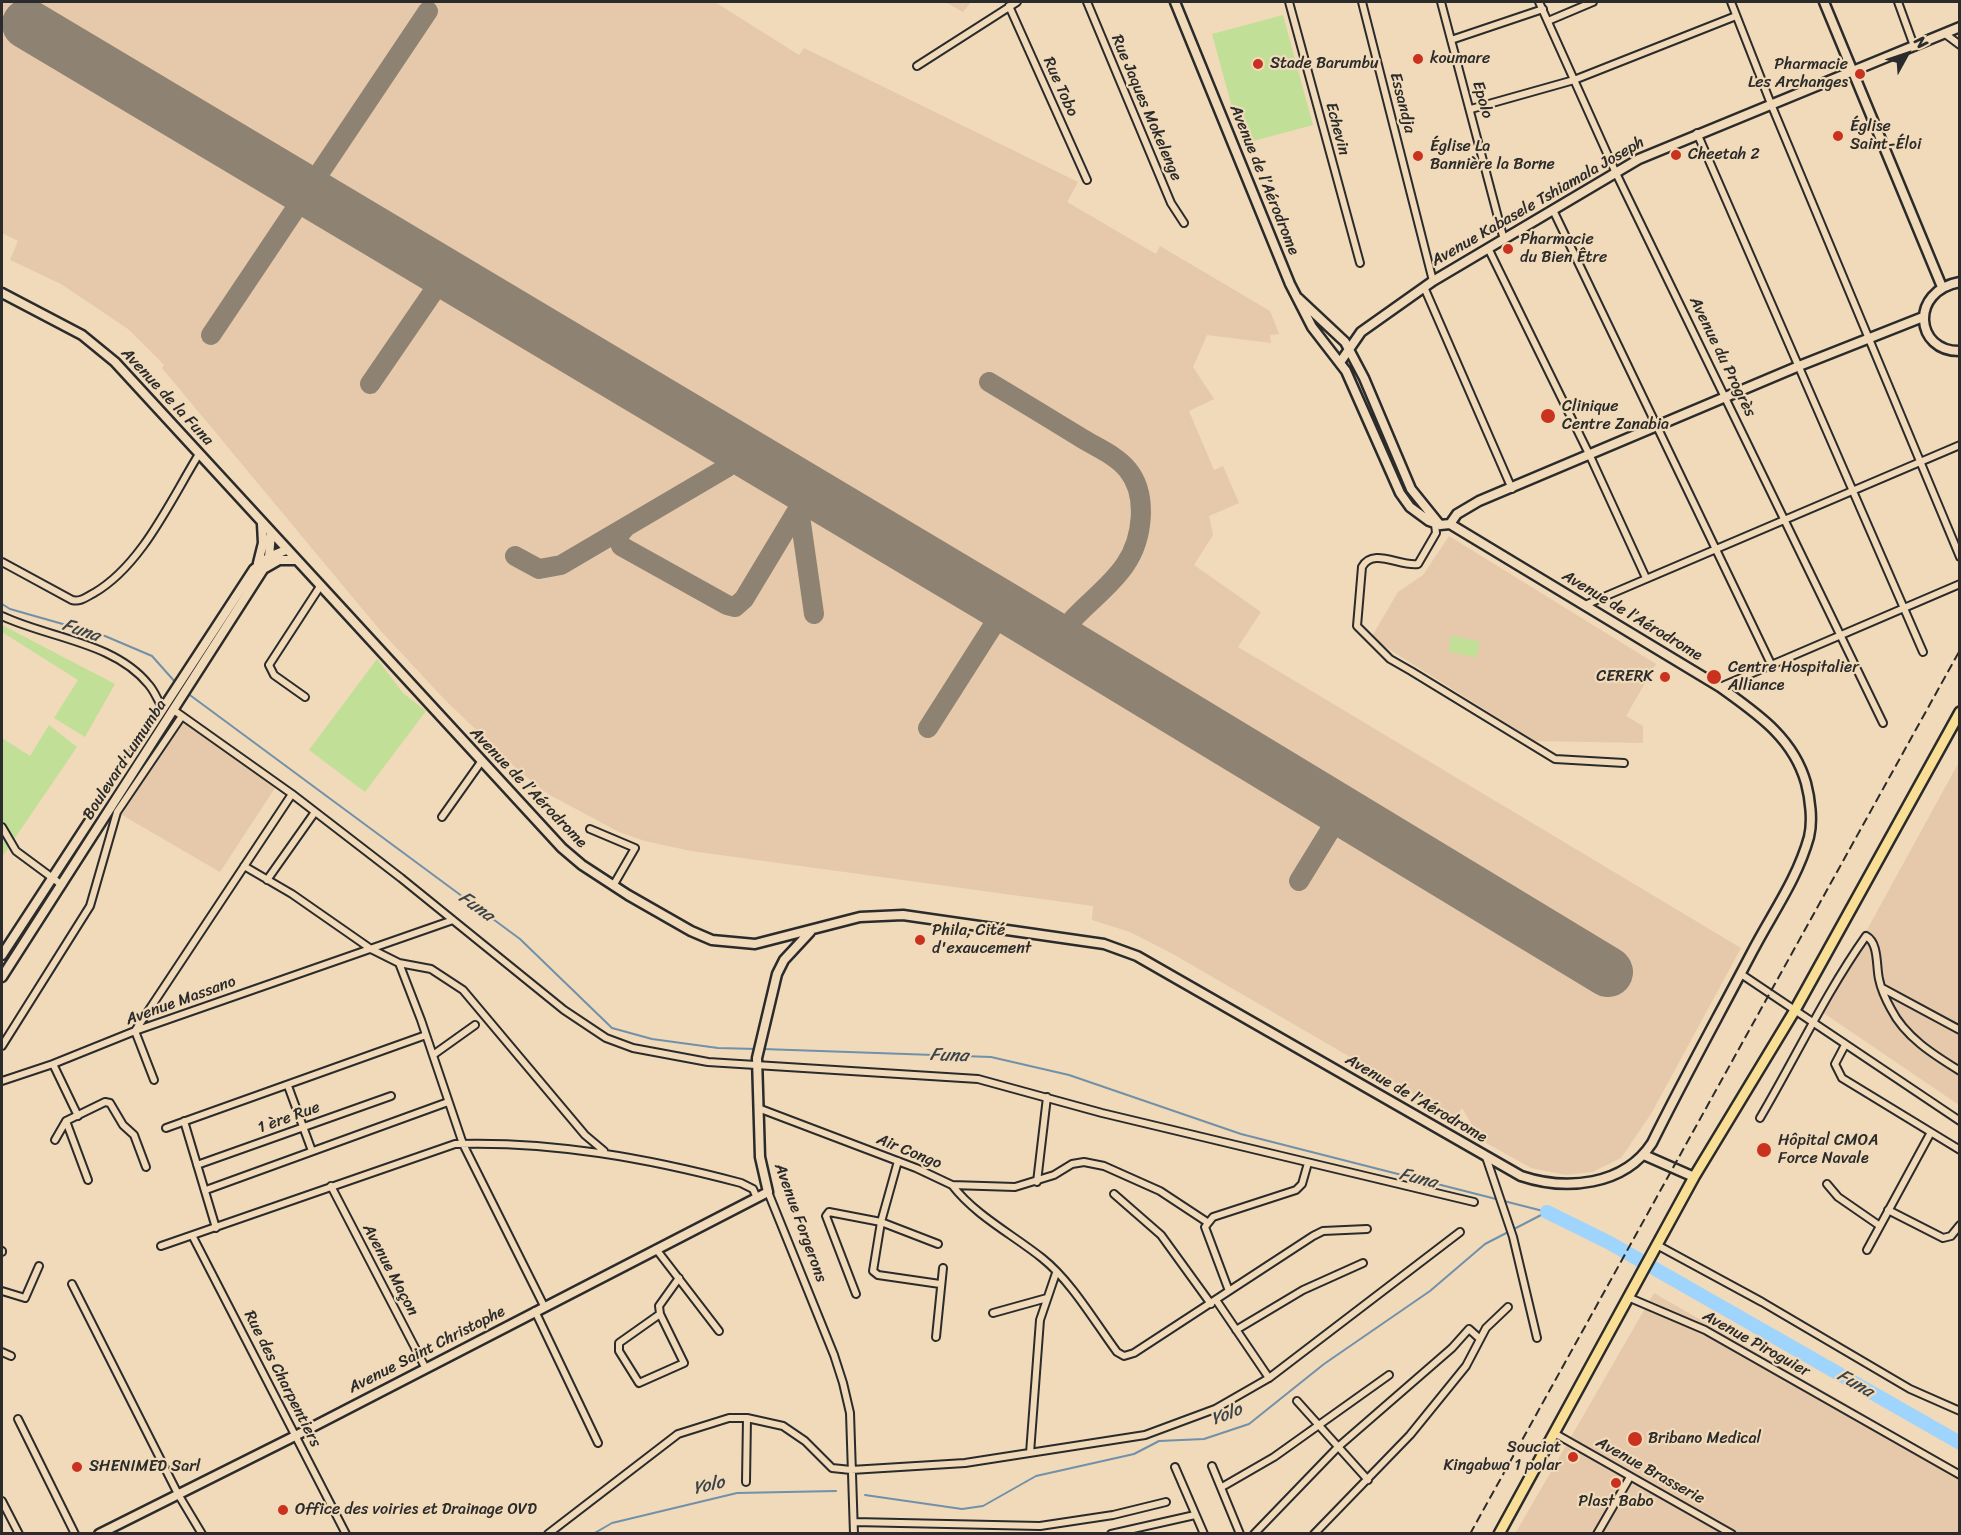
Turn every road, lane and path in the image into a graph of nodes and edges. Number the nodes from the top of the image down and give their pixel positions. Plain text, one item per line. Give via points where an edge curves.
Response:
1 (1017, 2) edge
2 (1087, 2) edge
3 (1175, 2) edge
4 (1289, 2) edge
5 (1362, 2) edge
6 (1440, 2) edge
7 (1539, 2) edge
8 (1593, 2) edge
9 (1731, 2) edge
10 (1824, 2) edge
11 (1898, 2) edge
12 (1009, 6) junction
13 (1543, 9) junction
14 (1736, 16) junction
15 (1548, 21) junction
16 (1959, 27) edge
17 (1944, 33) junction
18 (1451, 40) junction
19 (1959, 45) edge
20 (1914, 46) junction
21 (917, 66) dead end
22 (1852, 71) junction
23 (1574, 80) junction
24 (1771, 104) junction
25 (1471, 109) junction
26 (1697, 133) junction
27 (1615, 171) junction
28 (1087, 180) dead end
29 (1553, 210) junction
30 (1184, 223) dead end
31 (1504, 240) junction
32 (1489, 250) junction
33 (1360, 263) dead end
34 (1433, 281) junction
35 (1959, 282) edge
36 (1424, 287) junction
37 (1942, 287) junction
38 (2, 293) edge
39 (1296, 296) junction
40 (1923, 317) junction
41 (1869, 337) junction
42 (1349, 349) junction
43 (1959, 351) edge
44 (1341, 361) junction
45 (1799, 366) junction
46 (1727, 397) junction
47 (1656, 427) junction
48 (1959, 445) edge
49 (199, 454) junction
50 (1590, 456) junction
51 (1920, 462) junction
52 (1512, 489) junction
53 (1854, 490) junction
54 (1785, 519) junction
55 (262, 523) junction
56 (1438, 524) junction
57 (1450, 524) junction
58 (271, 533) junction
59 (1716, 548) junction
60 (286, 550) junction
61 (268, 557) junction
62 (1959, 557) edge
63 (296, 560) junction
64 (2, 562) edge
65 (261, 566) junction
66 (1646, 578) junction
67 (1959, 584) edge
68 (321, 585) junction
69 (1585, 604) junction
70 (1905, 608) junction
71 (2, 616) edge
72 (1841, 634) junction
73 (1923, 652) dead end
74 (1771, 664) junction
75 (1720, 687) junction
76 (305, 697) dead end
77 (163, 709) junction
78 (1959, 712) edge
79 (178, 714) junction
80 (1883, 723) dead end
81 (481, 762) junction
82 (1624, 763) dead end
83 (292, 794) junction
84 (315, 812) junction
85 (442, 817) dead end
86 (2, 827) edge
87 (590, 829) dead end
88 (244, 867) junction
89 (51, 878) junction
90 (267, 880) junction
91 (62, 885) junction
92 (613, 886) junction
93 (453, 921) junction
94 (810, 932) junction
95 (371, 949) junction
96 (2, 955) edge
97 (399, 963) junction
98 (1741, 974) junction
99 (2, 977) edge
100 (1881, 988) junction
101 (1795, 1010) junction
102 (1812, 1021) junction
103 (475, 1025) dead end
104 (1959, 1030) edge
105 (135, 1031) junction
106 (426, 1035) junction
107 (1845, 1045) junction
108 (2, 1046) edge
109 (433, 1055) junction
110 (757, 1063) junction
111 (53, 1064) junction
112 (1959, 1071) edge
113 (154, 1080) dead end
114 (2, 1081) edge
115 (288, 1086) junction
116 (391, 1096) dead end
117 (1047, 1096) junction
118 (448, 1102) junction
119 (758, 1108) junction
120 (78, 1116) junction
121 (1760, 1118) dead end
122 (66, 1121) junction
123 (184, 1121) junction
124 (1959, 1121) edge
125 (304, 1127) junction
126 (166, 1128) dead end
127 (1930, 1134) junction
128 (55, 1140) dead end
129 (463, 1144) junction
130 (1959, 1150) edge
131 (312, 1151) junction
132 (604, 1151) junction
133 (1644, 1155) junction
134 (1486, 1157) junction
135 (898, 1161) junction
136 (1308, 1163) junction
137 (197, 1165) junction
138 (146, 1167) dead end
139 (1694, 1177) junction
140 (88, 1180) dead end
141 (1037, 1182) junction
142 (1827, 1184) dead end
143 (952, 1185) junction
144 (331, 1186) junction
145 (206, 1190) junction
146 (768, 1192) junction
147 (1114, 1194) dead end
148 (757, 1198) junction
149 (1474, 1203) dead end
150 (1888, 1210) junction
151 (881, 1222) junction
152 (1207, 1222) junction
153 (1959, 1225) edge
154 (1880, 1226) junction
155 (216, 1228) junction
156 (1367, 1229) dead end
157 (1460, 1233) dead end
158 (193, 1237) junction
159 (938, 1244) dead end
160 (1657, 1245) junction
161 (161, 1246) dead end
162 (657, 1249) junction
163 (1867, 1250) dead end
164 (1363, 1263) dead end
165 (39, 1266) dead end
166 (943, 1268) dead end
167 (1056, 1273) junction
168 (679, 1278) junction
169 (72, 1284) dead end
170 (940, 1284) junction
171 (2, 1291) edge
172 (1229, 1291) junction
173 (856, 1294) dead end
174 (1047, 1298) junction
175 (1630, 1298) junction
176 (1214, 1302) junction
177 (544, 1306) junction
178 (1508, 1307) dead end
179 (535, 1311) junction
180 (993, 1313) dead end
181 (660, 1314) junction
182 (718, 1330) dead end
183 (1236, 1330) junction
184 (936, 1336) dead end
185 (1537, 1338) dead end
186 (1480, 1339) junction
187 (2, 1352) edge
188 (11, 1356) dead end
189 (425, 1367) junction
190 (1389, 1375) dead end
191 (1269, 1378) junction
192 (1297, 1401) dead end
193 (1959, 1411) edge
194 (747, 1418) junction
195 (18, 1419) dead end
196 (1318, 1426) junction
197 (1554, 1433) junction
198 (297, 1435) junction
199 (598, 1443) dead end
200 (1338, 1447) junction
201 (1029, 1453) junction
202 (1212, 1466) dead end
203 (1175, 1467) dead end
204 (851, 1470) junction
205 (1959, 1475) edge
206 (1630, 1477) junction
207 (1368, 1480) junction
208 (746, 1482) dead end
209 (1221, 1487) junction
210 (178, 1494) junction
211 (2, 1501) edge
212 (1166, 1502) dead end
213 (1195, 1515) junction
214 (854, 1522) junction
215 (1724, 1531) edge
216 (19, 1533) edge
217 (75, 1533) edge
218 (99, 1533) edge
219 (202, 1533) edge
220 (346, 1533) edge
221 (548, 1533) edge
222 (854, 1533) edge
223 (1111, 1533) edge
224 (1203, 1533) edge
225 (1240, 1533) edge
226 (1254, 1533) edge
227 (1314, 1533) edge
228 (1499, 1533) edge
229 (1597, 1533) edge
230 (1732, 1533) edge

1 - 12 street
2 - 30 street, Rue Jaques Mokelenge via 1171,203
3 - 39 main road, Avenue de l’Aérodrome
4 - 33 street, Echevin
5 - 34 street, Essandja
6 - 18 street, Epolo
7 - 13 street, Avenue du Progrès
8 - 15 street
9 - 14 street
10 - 22 main road
11 - 20 street
12 - 21 street
12 - 28 street, Rue Tobo
13 - 15 street, Avenue du Progrès
13 - 18 street
14 - 23 street
14 - 24 street
15 - 23 street, Avenue du Progrès
16 - 17 main road, Avenue Kabasele Tshiamala Joseph
17 - 19 street
17 - 20 main road, Avenue Kabasele Tshiamala Joseph
18 - 25 street, Epolo
20 - 22 main road, Avenue Kabasele Tshiamala Joseph
22 - 24 main road, Avenue Kabasele Tshiamala Joseph
22 - 37 main road
23 - 25 street
23 - 27 street, Avenue du Progrès
24 - 26 main road, Avenue Kabasele Tshiamala Joseph
24 - 41 street
25 - 31 street, Epolo
26 - 27 main road, Avenue Kabasele Tshiamala Joseph
26 - 45 street
27 - 29 main road, Avenue Kabasele Tshiamala Joseph
27 - 46 street, Avenue du Progrès
29 - 31 main road, Avenue Kabasele Tshiamala Joseph
29 - 47 street
31 - 32 main road, Avenue Kabasele Tshiamala Joseph
32 - 34 main road, Avenue Kabasele Tshiamala Joseph
32 - 50 street
34 - 36 main road, Avenue Kabasele Tshiamala Joseph
35 - 37 main road
36 - 42 main road, Avenue Kabasele Tshiamala Joseph via 1367,327
36 - 52 street
37 - 40 main road via 1928,300
38 - 49 main road, Avenue de la Funa via 60,322 101,349
39 - 42 main road via 1320,315
39 - 44 main road, Avenue de l’Aérodrome via 1318,336
40 - 41 main road
40 - 43 main road via 1936,344
41 - 45 main road
41 - 51 street
42 - 44 main road
42 - 56 main road via 1411,489
44 - 56 main road, Avenue de l’Aérodrome via 1400,493 1415,511
45 - 46 main road
45 - 53 street
46 - 47 main road
46 - 54 street, Avenue du Progrès
47 - 50 main road
47 - 59 street
48 - 51 street
49 - 55 main road, Avenue de la Funa
49 - 64 street via 126,570 81,601 72,600
50 - 52 main road
50 - 66 street
51 - 53 street
51 - 62 street
52 - 57 main road via 1467,507
53 - 54 street
53 - 70 street
54 - 59 street
54 - 72 street, Avenue du Progrès
55 - 58 main road, Avenue de la Funa
55 - 65 main road
56 - 57 main road
56 - 82 street via 1418,564 1374,557 1365,562 1357,626 1397,664 1555,759
57 - 69 main road, Avenue de l’Aérodrome
58 - 60 main road, Avenue de la Funa
58 - 61 main road
59 - 66 street
59 - 74 street
60 - 61 main road, Boulevard Lumumba
60 - 63 main road, Avenue de l’Aérodrome
61 - 65 main road, Boulevard Lumumba
63 - 65 main road
63 - 68 main road, Avenue de l’Aérodrome
65 - 77 main road, Boulevard Lumumba
65 - 79 main road, Boulevard Lumumba via 180,703
66 - 69 street
67 - 70 street
68 - 76 street via 269,665 273,675
68 - 81 main road, Avenue de l’Aérodrome
69 - 75 main road, Avenue de l’Aérodrome
70 - 72 street
70 - 73 street
71 - 77 street via 115,659 147,683
72 - 74 street
72 - 80 street, Avenue du Progrès
74 - 75 street
75 - 98 main road, Avenue de l’Aérodrome via 1760,716 1788,745 1806,784 1810,814 1809,834 1796,871
77 - 89 main road, Boulevard Lumumba
78 - 101 main road
79 - 83 street
79 - 91 main road, Boulevard Lumumba
79 - 108 street via 117,812 90,906
81 - 85 street
81 - 92 main road, Avenue de l’Aérodrome via 562,848
83 - 84 street
83 - 88 street
84 - 90 street
84 - 93 street
86 - 89 street via 11,846
87 - 92 street via 635,848
88 - 90 street
88 - 105 street
89 - 91 street
89 - 96 main road, Boulevard Lumumba
90 - 95 street
91 - 99 main road, Boulevard Lumumba
92 - 94 main road, Avenue de l’Aérodrome via 712,940 755,944
93 - 95 street, Avenue Massano
93 - 110 street via 564,1010 606,1038 633,1048 708,1062
94 - 110 main road, Avenue Forgerons via 784,960 777,974
94 - 134 main road, Avenue de l’Aérodrome via 860,917 903,915 1123,949
95 - 97 street
95 - 105 street, Avenue Massano
97 - 106 street
97 - 132 street via 431,969 463,990 585,1135
98 - 101 street
98 - 133 main road, Avenue de l’Aérodrome
100 - 102 street via 1874,943 1866,936
100 - 104 street
100 - 112 street via 1904,1029
101 - 102 street
101 - 139 main road
102 - 107 street
102 - 121 street
103 - 109 street
105 - 111 street, Avenue Massano
105 - 113 street
106 - 109 street
106 - 115 street
107 - 124 street
107 - 127 street via 1836,1061 1839,1075
109 - 118 street
110 - 117 street via 978,1079
110 - 119 main road, Avenue Forgerons
111 - 114 street, Avenue Massano
111 - 120 street
115 - 123 street
115 - 125 street
116 - 125 street, 1 ère Rue
117 - 136 street
117 - 141 street
118 - 129 street
118 - 131 street
119 - 135 street, Air Congo
119 - 146 main road, Avenue Forgerons via 760,1157
120 - 122 street
120 - 138 street via 110,1103 134,1135
122 - 128 street
122 - 140 street
123 - 126 street
123 - 137 street
125 - 131 street
125 - 137 street, 1 ère Rue
127 - 130 street
127 - 150 street
129 - 132 street
129 - 144 street via 447,1145
129 - 177 street
131 - 145 street
132 - 148 street via 741,1183 753,1189
133 - 134 main road, Avenue de l’Aérodrome via 1604,1179 1567,1185 1521,1176
133 - 139 main road
134 - 185 street via 1513,1237
135 - 143 street, Air Congo
135 - 151 street
136 - 149 street
136 - 152 street via 1302,1184 1296,1190
137 - 145 street
139 - 160 main road
141 - 143 street, Air Congo via 1015,1187
141 - 152 street, Air Congo via 1072,1164 1104,1166 1160,1191
142 - 154 street via 1838,1197
143 - 167 street via 962,1198 1044,1259
144 - 155 street
144 - 189 street, Avenue Maçon
145 - 155 street
146 - 148 main road, Avenue Saint Christophe
146 - 204 street, Avenue Forgerons via 837,1364 850,1413
147 - 176 street via 1161,1235
148 - 162 main road, Avenue Saint Christophe
150 - 153 street via 1943,1238 1951,1236
150 - 154 street
151 - 159 street
151 - 170 street via 872,1267 875,1274
151 - 173 street via 832,1212 826,1216
152 - 172 street via 1205,1227
154 - 163 street
155 - 158 street
156 - 172 street via 1323,1231
157 - 191 street
158 - 161 street
158 - 198 street, Rue des Charpentiers
160 - 175 main road
160 - 193 street via 1911,1389
162 - 168 street
162 - 177 main road, Avenue Saint Christophe
164 - 183 street via 1303,1290
165 - 171 street via 25,1298
166 - 170 street
167 - 174 street
167 - 176 street via 1124,1356
168 - 181 street via 659,1306
168 - 182 street
169 - 210 street
170 - 184 street
172 - 176 street
174 - 180 street
174 - 201 street via 1040,1320
175 - 197 main road
175 - 205 street, Avenue Piroguier via 1705,1330
176 - 183 street
177 - 179 main road, Avenue Saint Christophe
178 - 186 street
179 - 189 main road, Avenue Saint Christophe
179 - 199 street
181 - 181 street via 684,1363 639,1383 619,1351 619,1343
183 - 191 street
186 - 200 street via 1468,1329 1452,1348
186 - 207 street via 1466,1366
187 - 188 street
189 - 198 main road, Avenue Saint Christophe
190 - 196 street
191 - 201 street via 1215,1409 1145,1435
192 - 196 street
194 - 204 street via 783,1426 832,1468
194 - 208 street
194 - 221 street via 729,1418 678,1434
195 - 217 street
196 - 200 street
196 - 209 street
197 - 206 street, Avenue Brasserie
197 - 228 main road
198 - 210 main road, Avenue Saint Christophe
198 - 220 street, Rue des Charpentiers
200 - 207 street
200 - 226 street
201 - 204 street via 965,1463
202 - 209 street
203 - 213 street
204 - 214 street, Avenue Forgerons
206 - 215 street, Avenue Brasserie
206 - 229 street
207 - 227 street
209 - 225 street
210 - 218 main road, Avenue Saint Christophe
210 - 219 street
211 - 216 street
212 - 214 street via 1040,1526
213 - 223 street
213 - 224 street
214 - 222 street, Avenue Forgerons
215 - 230 street, Avenue Brasserie

